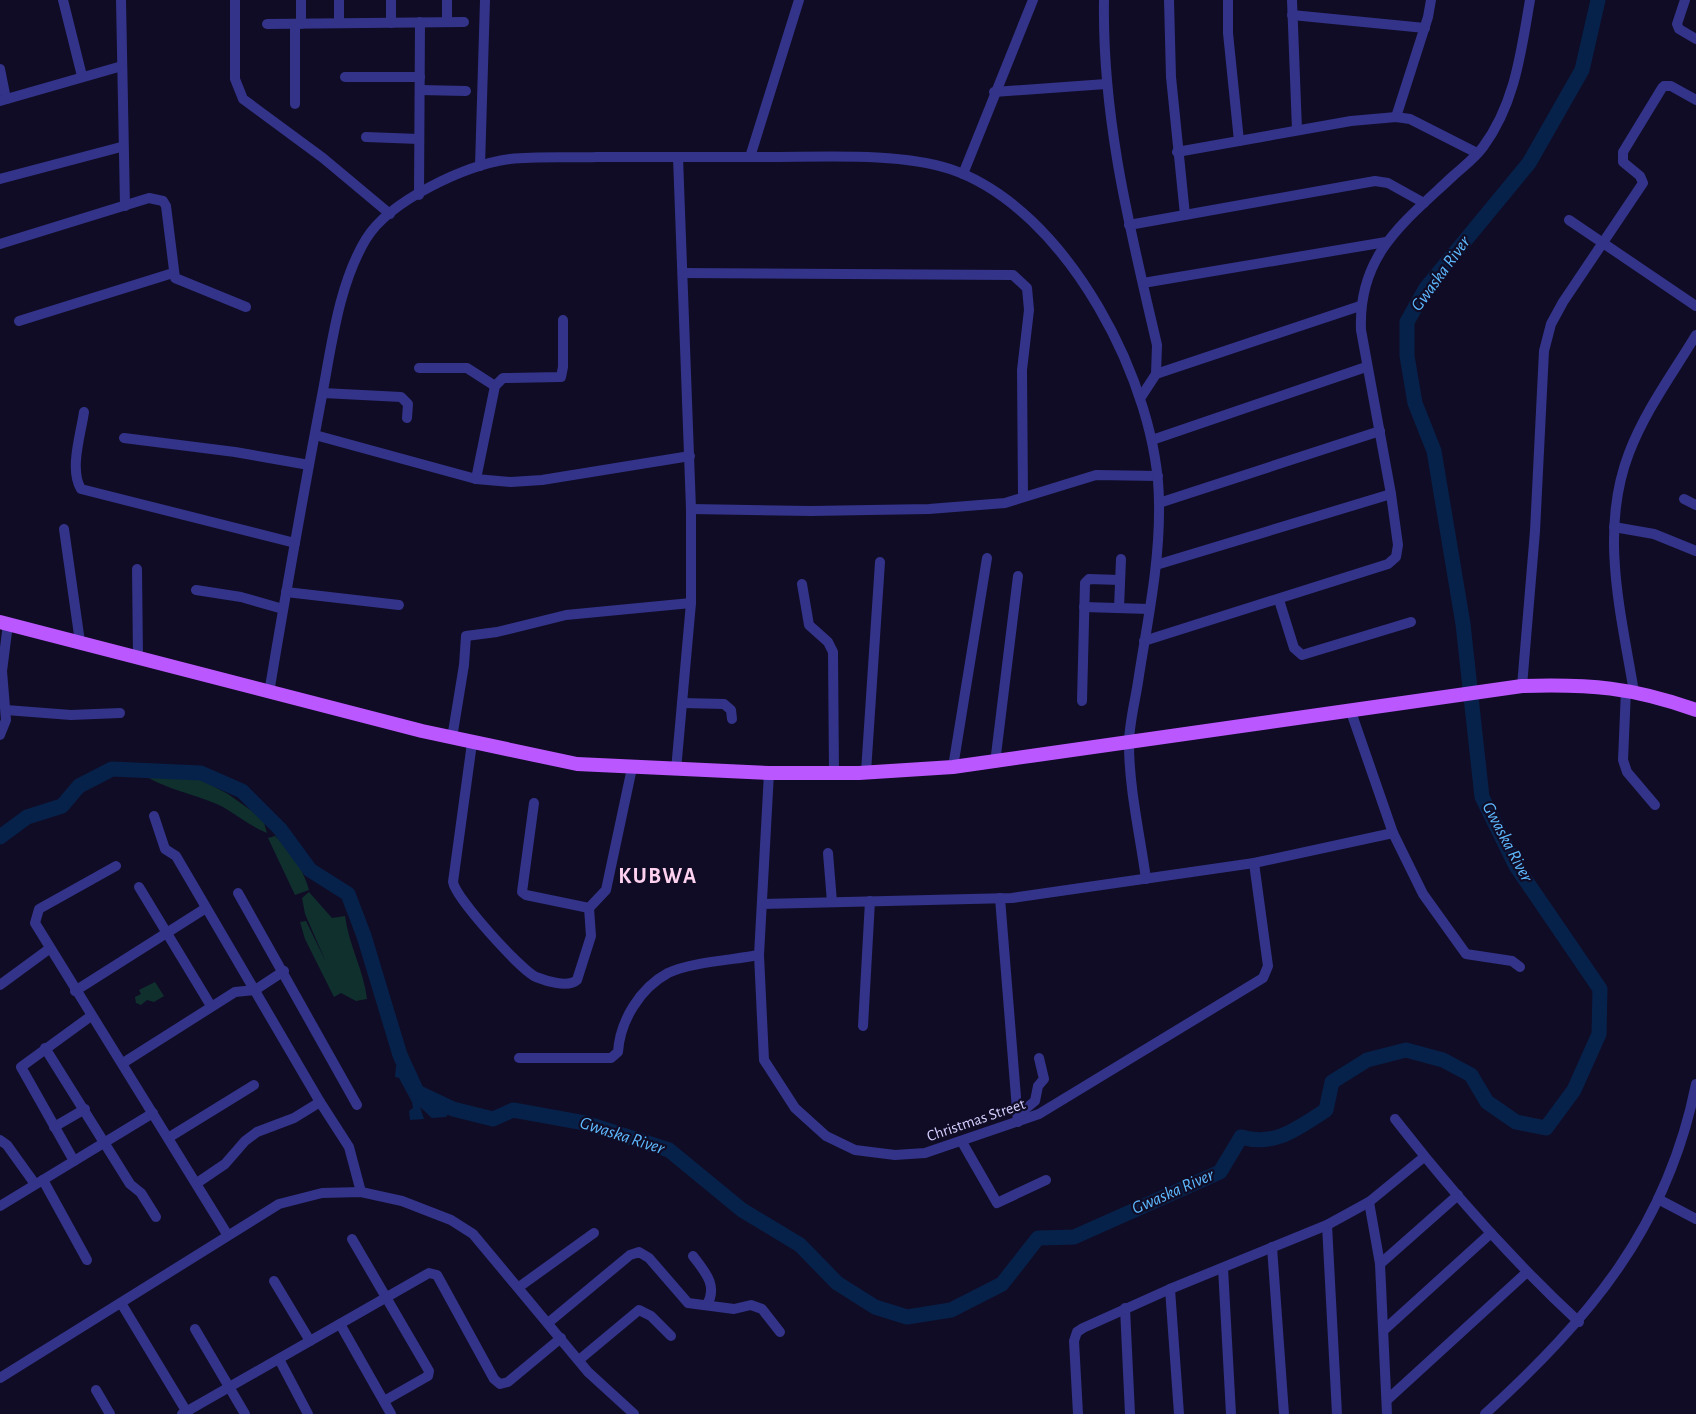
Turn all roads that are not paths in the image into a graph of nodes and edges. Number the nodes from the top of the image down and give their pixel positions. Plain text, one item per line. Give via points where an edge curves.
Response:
1 (63, 0) edge
2 (120, 0) edge
3 (235, 0) edge
4 (301, 0) edge
5 (339, 0) edge
6 (391, 0) edge
7 (447, 0) edge
8 (485, 0) edge
9 (799, 0) edge
10 (1033, 0) edge
11 (1104, 0) edge
12 (1170, 0) edge
13 (1228, 0) edge
14 (1292, 0) edge
15 (1431, 0) edge
16 (1530, 0) edge
17 (1685, 0) edge
18 (1292, 15) junction
19 (420, 22) junction
20 (447, 22) junction
21 (464, 22) dead end
22 (339, 23) junction
23 (392, 23) junction
24 (267, 24) dead end
25 (298, 24) junction
26 (1425, 28) junction
27 (1696, 39) edge
28 (122, 66) junction
29 (0, 69) edge
30 (82, 76) junction
31 (345, 77) dead end
32 (420, 77) junction
33 (1106, 84) junction
34 (420, 90) junction
35 (466, 92) dead end
36 (994, 92) junction
37 (3, 100) edge
38 (1696, 100) edge
39 (295, 104) dead end
40 (1396, 117) junction
41 (1297, 130) junction
42 (366, 138) dead end
43 (419, 139) junction
44 (1239, 141) junction
45 (121, 147) junction
46 (1177, 152) junction
47 (1477, 153) junction
48 (678, 157) junction
49 (750, 158) junction
50 (480, 166) junction
51 (963, 174) junction
52 (0, 179) edge
53 (418, 195) junction
54 (1424, 203) junction
55 (124, 206) junction
56 (390, 214) junction
57 (1185, 215) junction
58 (1569, 220) dead end
59 (1129, 225) junction
60 (1386, 242) junction
61 (1603, 243) junction
62 (0, 244) edge
63 (173, 273) junction
64 (683, 273) junction
65 (1143, 283) junction
66 (1360, 306) junction
67 (1696, 306) edge
68 (246, 307) dead end
69 (563, 320) dead end
70 (19, 321) dead end
71 (1696, 334) edge
72 (1366, 367) junction
73 (419, 368) dead end
74 (1156, 374) junction
75 (495, 386) junction
76 (323, 393) junction
77 (1141, 397) junction
78 (84, 412) dead end
79 (407, 418) dead end
80 (1380, 431) junction
81 (315, 435) junction
82 (124, 438) dead end
83 (1152, 440) junction
84 (690, 456) junction
85 (309, 465) junction
86 (1158, 476) junction
87 (476, 479) junction
88 (1391, 494) junction
89 (1023, 496) junction
90 (1684, 499) dead end
91 (1160, 503) junction
92 (1696, 505) edge
93 (691, 509) junction
94 (1614, 527) junction
95 (64, 529) dead end
96 (295, 543) junction
97 (1696, 551) edge
98 (987, 558) dead end
99 (1121, 559) dead end
100 (880, 562) dead end
101 (1156, 565) junction
102 (137, 569) dead end
103 (1018, 576) dead end
104 (1120, 580) junction
105 (802, 584) dead end
106 (196, 590) dead end
107 (286, 592) junction
108 (1279, 600) junction
109 (691, 603) junction
110 (399, 605) dead end
111 (1084, 607) junction
112 (1119, 608) junction
113 (283, 609) junction
114 (1149, 609) junction
115 (1411, 622) dead end
116 (4, 623) edge
117 (1144, 641) junction
118 (81, 642) junction
119 (138, 658) junction
120 (1, 670) edge
121 (1522, 686) junction
122 (1630, 691) junction
123 (269, 693) junction
124 (1082, 701) dead end
125 (682, 703) junction
126 (1350, 709) junction
127 (6, 710) junction
128 (1696, 710) edge
129 (120, 713) dead end
130 (732, 719) dead end
131 (0, 735) edge
132 (452, 738) junction
133 (472, 743) junction
134 (1129, 743) junction
135 (995, 763) junction
136 (953, 767) junction
137 (632, 768) junction
138 (676, 770) junction
139 (866, 772) junction
140 (769, 773) junction
141 (834, 773) junction
142 (534, 803) dead end
143 (1656, 805) dead end
144 (154, 816) dead end
145 (1393, 833) junction
146 (828, 853) dead end
147 (1254, 863) junction
148 (116, 866) dead end
149 (1146, 879) junction
150 (139, 887) dead end
151 (238, 893) dead end
152 (1000, 898) junction
153 (870, 901) junction
154 (832, 902) junction
155 (762, 904) junction
156 (206, 908) junction
157 (590, 908) junction
158 (168, 932) junction
159 (49, 949) junction
160 (759, 955) junction
161 (1520, 967) dead end
162 (284, 971) junction
163 (0, 985) edge
164 (255, 990) junction
165 (75, 991) junction
166 (211, 1006) junction
167 (91, 1016) junction
168 (863, 1026) dead end
169 (45, 1048) junction
170 (519, 1058) dead end
171 (1039, 1058) dead end
172 (123, 1063) junction
173 (1696, 1084) edge
174 (254, 1085) dead end
175 (320, 1102) junction
176 (357, 1105) dead end
177 (85, 1109) junction
178 (153, 1113) junction
179 (1018, 1119) junction
180 (1395, 1119) dead end
181 (1692, 1120) edge
182 (54, 1127) junction
183 (168, 1138) junction
184 (0, 1140) edge
185 (106, 1142) junction
186 (962, 1142) junction
187 (1424, 1157) junction
188 (74, 1161) junction
189 (1046, 1180) dead end
190 (39, 1182) junction
191 (197, 1183) junction
192 (361, 1192) junction
193 (1458, 1195) junction
194 (1658, 1199) junction
195 (1369, 1202) junction
196 (0, 1206) edge
197 (156, 1217) dead end
198 (1696, 1219) edge
199 (1327, 1225) junction
200 (594, 1233) dead end
201 (1491, 1233) junction
202 (227, 1234) junction
203 (352, 1239) dead end
204 (1272, 1248) junction
205 (693, 1256) dead end
206 (87, 1260) dead end
207 (1380, 1264) junction
208 (1223, 1268) junction
209 (1526, 1273) junction
210 (274, 1281) dead end
211 (519, 1287) junction
212 (1170, 1288) junction
213 (386, 1297) junction
214 (121, 1303) junction
215 (707, 1305) junction
216 (1125, 1308) junction
217 (1579, 1322) junction
218 (548, 1323) junction
219 (340, 1324) junction
220 (195, 1329) dead end
221 (1384, 1330) junction
222 (780, 1332) dead end
223 (671, 1336) dead end
224 (561, 1338) junction
225 (310, 1341) junction
226 (279, 1359) junction
227 (579, 1360) junction
228 (0, 1378) edge
229 (229, 1386) junction
230 (96, 1390) dead end
231 (1387, 1400) junction
232 (384, 1401) junction
233 (185, 1413) edge
234 (110, 1414) edge
235 (245, 1414) edge
236 (308, 1414) edge
237 (391, 1414) edge
238 (634, 1414) edge
239 (1078, 1414) edge
240 (1130, 1414) edge
241 (1179, 1414) edge
242 (1232, 1414) edge
243 (1284, 1414) edge
244 (1336, 1414) edge
245 (1388, 1414) edge
246 (1485, 1414) edge

1 - 30 street
2 - 28 street
3 - 56 street via 235,79 243,99
4 - 25 street
5 - 22 street
6 - 23 street
7 - 20 street
8 - 50 street
9 - 49 street
10 - 36 street
11 - 33 street
12 - 46 street
13 - 44 street
14 - 18 street
15 - 26 street
16 - 47 street via 1518,73 1509,100
17 - 27 street via 1677,24
18 - 26 street
18 - 41 street
19 - 20 street
19 - 23 street
19 - 32 street
20 - 21 street
22 - 23 street
22 - 25 street
24 - 25 street
25 - 39 street
26 - 40 street
28 - 30 street
28 - 45 street
29 - 37 street
30 - 37 street
31 - 32 street
32 - 34 street
33 - 36 street
33 - 59 street via 1118,177
34 - 35 street
34 - 43 street
36 - 51 street
38 - 61 street via 1671,86 1662,88 1623,152 1623,162 1643,183
40 - 41 street
40 - 47 street via 1410,119
41 - 44 street
42 - 43 street
43 - 53 street
44 - 46 street
45 - 52 street
45 - 55 street
46 - 57 street
47 - 54 street
48 - 49 street
48 - 50 street via 522,158
48 - 64 street
49 - 51 street via 897,160 921,162
50 - 53 street
51 - 77 street via 1016,206 1071,265 1110,330
53 - 56 street
54 - 57 street via 1388,183 1375,181
54 - 60 street
55 - 62 street
55 - 63 street via 148,198 163,201
56 - 76 street via 371,233 357,257
57 - 59 street
58 - 61 street
59 - 65 street
60 - 65 street
60 - 66 street via 1368,273
61 - 67 street
61 - 121 street via 1559,309 1544,351
63 - 68 street via 180,283
63 - 70 street
64 - 84 street
64 - 89 street via 1013,275 1027,288 1029,310 1022,370
65 - 74 street via 1157,345
66 - 72 street
66 - 74 street
69 - 75 street via 561,377 503,378
71 - 94 street via 1639,429 1628,455
72 - 80 street
72 - 83 street
73 - 75 street via 467,368
74 - 77 street
75 - 87 street
76 - 79 street via 400,397 408,404
76 - 81 street
77 - 83 street
78 - 96 street via 76,464 81,489
80 - 88 street
80 - 91 street
81 - 85 street
81 - 87 street
82 - 85 street
83 - 86 street
84 - 87 street via 543,480
84 - 93 street
85 - 96 street
86 - 89 street via 1096,476
86 - 91 street
88 - 101 street
88 - 108 street via 1398,545 1393,560
89 - 93 street via 1005,503 929,509
90 - 92 street
91 - 101 street
93 - 109 street
94 - 97 street via 1654,534
94 - 122 street via 1615,578
95 - 118 street
96 - 107 street
98 - 136 street
99 - 104 street
100 - 139 street
101 - 114 street
102 - 119 street
103 - 135 street
104 - 111 street via 1089,579 1085,583
104 - 112 street
105 - 141 street via 809,625 833,652
106 - 113 street
107 - 110 street
107 - 113 street
108 - 115 street via 1294,648 1302,655
108 - 117 street
109 - 125 street
109 - 132 street via 566,615 466,636
111 - 112 street
111 - 124 street
112 - 114 street
113 - 123 street
114 - 117 street
116 - 118 main road
116 - 120 street
117 - 134 street
118 - 119 main road
119 - 123 main road
120 - 127 street
121 - 122 main road via 1580,684
121 - 126 main road
122 - 128 main road
122 - 143 street via 1623,760 1627,772
123 - 132 main road
125 - 130 street via 724,704 731,710
125 - 138 street
126 - 134 main road
126 - 145 street
127 - 129 street via 71,716
127 - 131 street
132 - 133 main road
133 - 137 main road via 577,764
133 - 157 street via 453,882 470,913 533,974 567,984 577,980 591,936
134 - 135 main road
134 - 149 street
135 - 136 main road
136 - 139 main road
137 - 138 main road
137 - 157 street via 606,890
138 - 140 main road
139 - 141 main road
140 - 141 main road
140 - 155 street, Christmas Street
142 - 157 street via 522,892
144 - 156 street via 165,849 176,856
145 - 147 street
145 - 161 street via 1423,894 1466,954 1512,961
146 - 154 street
147 - 149 street
147 - 179 street, Christmas Street via 1268,966 1263,978 1059,1103
148 - 159 street via 39,909 35,922
149 - 152 street
150 - 158 street
151 - 162 street
152 - 153 street
152 - 179 street
153 - 154 street
153 - 168 street
154 - 155 street
155 - 160 street, Christmas Street
156 - 158 street
156 - 164 street
158 - 165 street
158 - 166 street
159 - 163 street
159 - 165 street
160 - 170 street via 679,969 659,980 633,1008 619,1037 618,1052 612,1058
160 - 186 street, Christmas Street via 764,1060 787,1099 813,1125 839,1143 871,1154 911,1155
162 - 164 street
162 - 176 street
164 - 166 street via 235,992
164 - 175 street
165 - 167 street
166 - 172 street
167 - 169 street
167 - 172 street
169 - 177 street
169 - 182 street via 21,1069
171 - 179 street via 1044,1079 1035,1101
172 - 178 street
173 - 181 street
174 - 183 street
175 - 191 street via 294,1118 257,1132 225,1164
175 - 192 street via 349,1147
177 - 182 street
177 - 185 street
178 - 183 street
178 - 185 street
179 - 186 street, Christmas Street
180 - 187 street
181 - 194 street
182 - 188 street
183 - 191 street
184 - 190 street
185 - 188 street
185 - 197 street via 130,1184 141,1193
186 - 189 street via 997,1203
187 - 193 street
187 - 195 street
188 - 190 street
190 - 196 street
190 - 206 street
191 - 202 street
192 - 202 street via 300,1197 279,1204
192 - 211 street via 402,1201 451,1220 473,1234
193 - 201 street
193 - 207 street
194 - 198 street
194 - 217 street via 1616,1274
195 - 199 street
195 - 207 street
199 - 204 street
199 - 244 street
200 - 211 street
201 - 209 street
201 - 221 street
202 - 214 street
203 - 213 street
204 - 208 street
204 - 243 street
205 - 215 street via 708,1274 712,1286
207 - 221 street
208 - 212 street
208 - 242 street
209 - 217 street
209 - 231 street
210 - 225 street
211 - 218 street
212 - 216 street
212 - 241 street
213 - 219 street
213 - 224 street via 429,1273 437,1275 500,1384 508,1382
213 - 232 street via 430,1373
214 - 228 street
214 - 233 street
215 - 218 street via 688,1304 649,1258 639,1252 630,1255
215 - 222 street via 734,1309 751,1305 762,1309
216 - 239 street via 1083,1328 1075,1336
216 - 240 street
217 - 246 street
218 - 224 street
219 - 225 street
219 - 232 street
220 - 229 street
221 - 231 street
223 - 227 street via 639,1310
224 - 227 street
225 - 226 street
226 - 229 street
226 - 236 street
227 - 238 street
229 - 233 street
229 - 235 street
230 - 234 street
231 - 245 street
232 - 237 street

